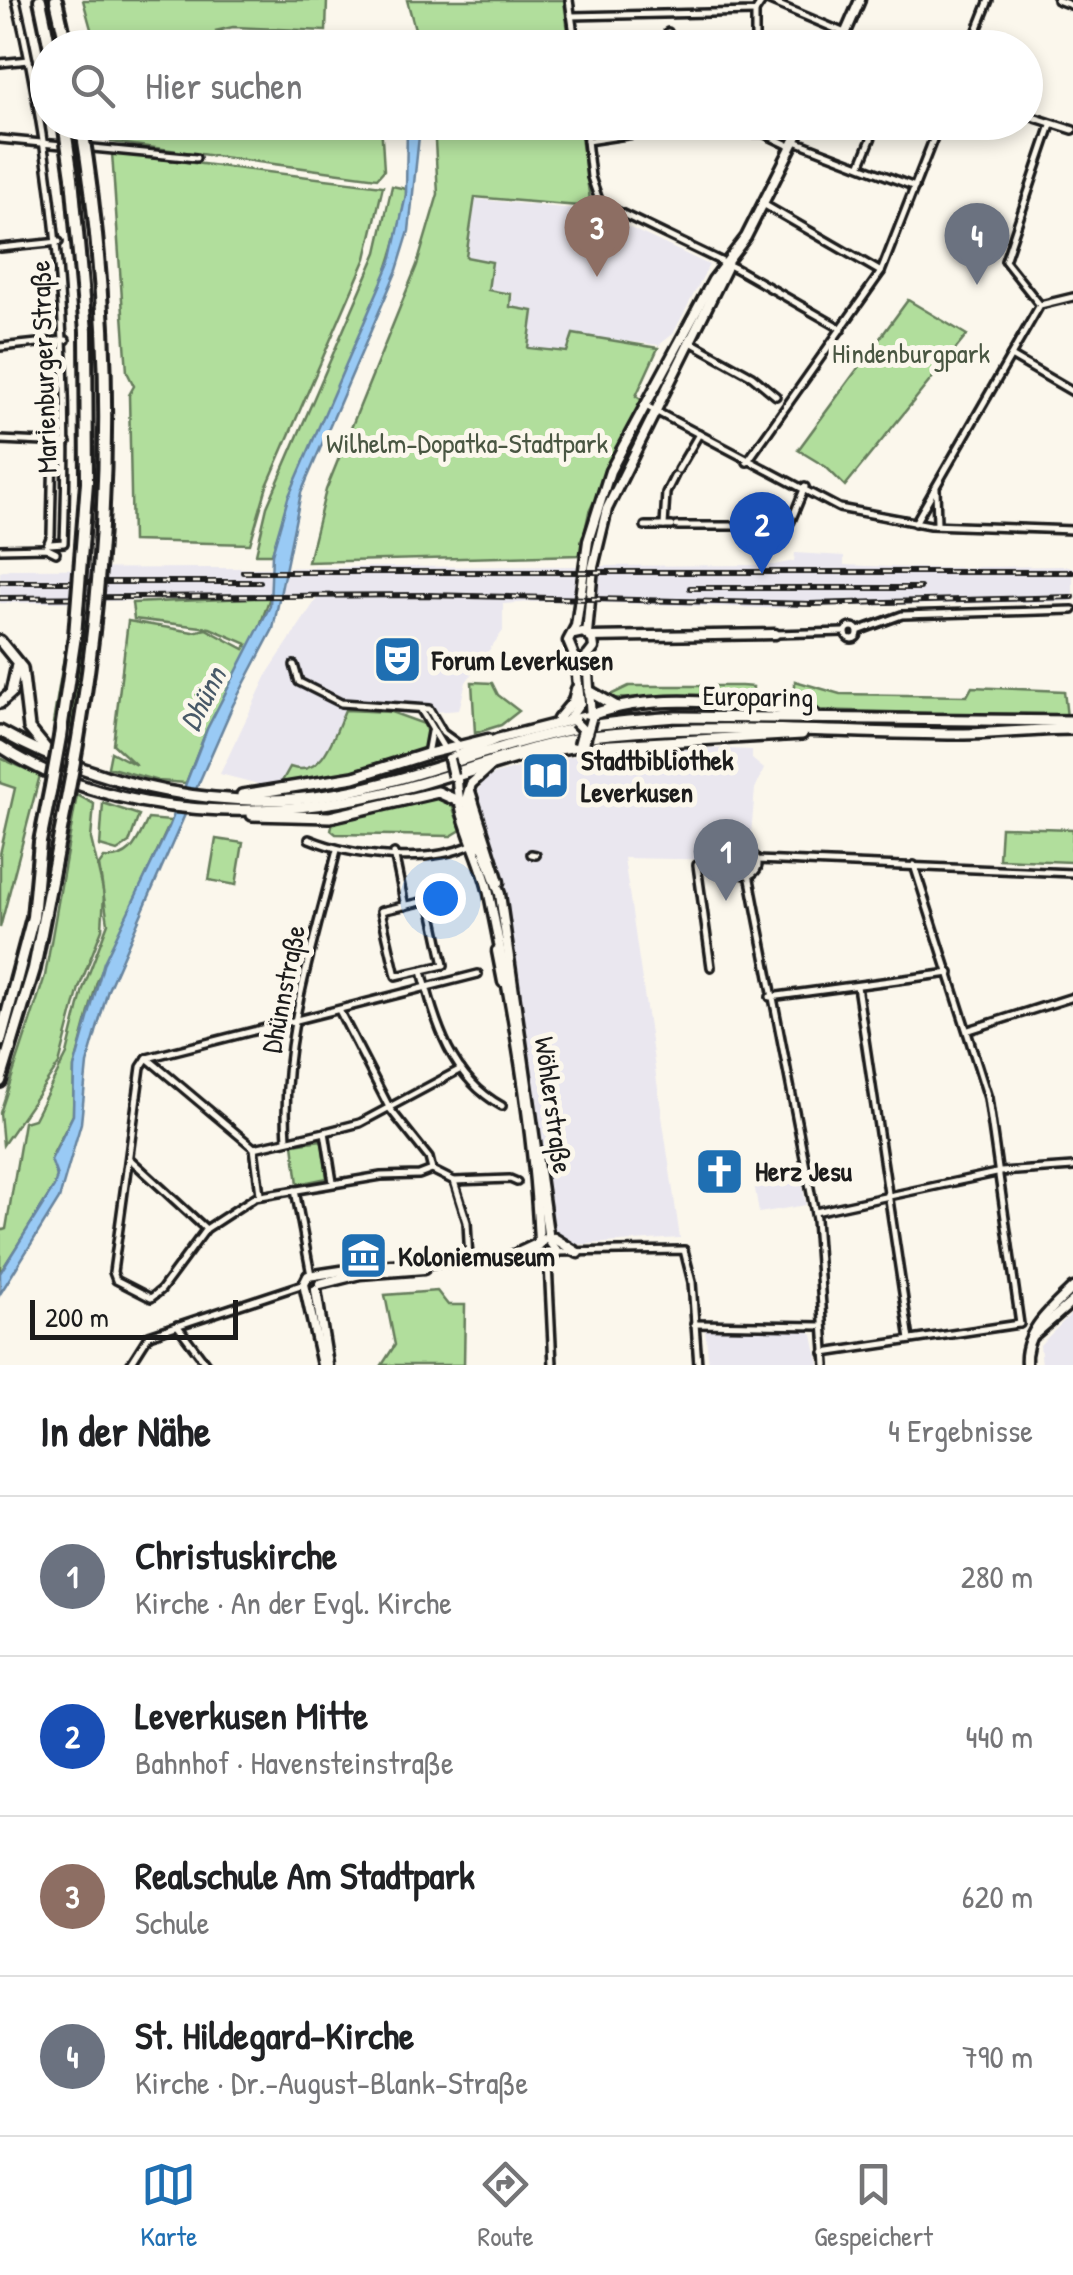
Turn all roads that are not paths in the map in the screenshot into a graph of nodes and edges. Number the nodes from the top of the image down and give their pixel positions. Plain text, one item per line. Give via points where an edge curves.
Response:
1 (16, 0) edge
2 (40, 0) edge
3 (56, 0) edge
4 (569, 0) edge
5 (765, 0) edge
6 (860, 0) edge
7 (989, 0) edge
8 (1057, 0) edge
9 (1073, 6) edge
10 (755, 12) junction
11 (572, 16) junction
12 (46, 30) edge
13 (63, 30) edge
14 (574, 30) edge
15 (756, 30) edge
16 (836, 30) edge
17 (848, 30) edge
18 (977, 30) edge
19 (30, 60) joint
20 (0, 62) edge
21 (1043, 122) edge
22 (1050, 125) junction
23 (1073, 130) edge
24 (0, 139) edge
25 (44, 140) edge
26 (66, 140) edge
27 (83, 140) edge
28 (594, 140) edge
29 (783, 140) edge
30 (796, 140) edge
31 (871, 140) edge
32 (933, 140) edge
33 (587, 141) joint
34 (45, 144) junction
35 (794, 144) junction
36 (196, 158) dead end
37 (862, 164) junction
38 (915, 187) junction
39 (763, 204) junction
40 (59, 242) junction
41 (0, 248) edge
42 (728, 265) junction
43 (881, 272) junction
44 (1073, 297) edge
45 (1040, 305) junction
46 (842, 329) junction
47 (66, 340) junction
48 (689, 342) junction
49 (0, 347) edge
50 (1011, 356) junction
51 (1073, 392) edge
52 (776, 396) dead end
53 (644, 405) junction
54 (654, 409) junction
55 (699, 434) junction
56 (0, 440) edge
57 (68, 443) junction
58 (53, 445) junction
59 (747, 462) junction
60 (805, 487) junction
61 (936, 488) junction
62 (916, 524) junction
63 (646, 526) dead end
64 (671, 526) junction
65 (937, 526) junction
66 (1073, 530) edge
67 (48, 546) junction
68 (0, 549) edge
69 (56, 553) dead end
70 (1073, 610) edge
71 (574, 634) junction
72 (775, 634) joint
73 (589, 635) junction
74 (612, 639) junction
75 (0, 642) edge
76 (594, 648) junction
77 (16, 657) junction
78 (587, 657) junction
79 (575, 658) junction
80 (294, 666) dead end
81 (578, 683) junction
82 (589, 692) junction
83 (0, 703) edge
84 (618, 707) junction
85 (421, 710) junction
86 (591, 717) junction
87 (572, 720) junction
88 (856, 720) junction
89 (429, 724) junction
90 (550, 724) junction
91 (1073, 725) edge
92 (830, 731) junction
93 (0, 732) edge
94 (497, 739) junction
95 (458, 743) junction
96 (580, 745) junction
97 (443, 746) junction
98 (0, 749) edge
99 (53, 757) junction
100 (422, 757) junction
101 (444, 759) junction
102 (490, 767) junction
103 (451, 779) junction
104 (427, 794) junction
105 (230, 797) junction
106 (458, 801) junction
107 (220, 811) junction
108 (309, 839) dead end
109 (470, 844) junction
110 (487, 849) junction
111 (337, 850) junction
112 (394, 853) junction
113 (757, 860) junction
114 (698, 865) dead end
115 (914, 865) junction
116 (1073, 873) edge
117 (749, 874) junction
118 (405, 906) junction
119 (710, 966) dead end
120 (421, 970) junction
121 (950, 973) junction
122 (478, 974) dead end
123 (856, 986) junction
124 (426, 988) junction
125 (1073, 996) edge
126 (770, 997) junction
127 (338, 1010) junction
128 (296, 1020) junction
129 (969, 1030) junction
130 (0, 1042) edge
131 (148, 1058) junction
132 (460, 1069) junction
133 (0, 1081) edge
134 (502, 1106) dead end
135 (390, 1109) junction
136 (325, 1132) junction
137 (287, 1139) junction
138 (254, 1148) junction
139 (130, 1159) junction
140 (1073, 1167) edge
141 (432, 1170) junction
142 (1000, 1172) junction
143 (454, 1181) junction
144 (333, 1182) junction
145 (517, 1182) dead end
146 (295, 1190) junction
147 (260, 1195) junction
148 (889, 1195) junction
149 (815, 1212) junction
150 (206, 1229) junction
151 (540, 1241) junction
152 (557, 1252) junction
153 (578, 1253) junction
154 (507, 1258) junction
155 (469, 1263) junction
156 (544, 1263) junction
157 (313, 1283) junction
158 (1073, 1288) edge
159 (1073, 1301) edge
160 (177, 1324) junction
161 (694, 1324) junction
162 (1020, 1324) junction
163 (822, 1326) junction
164 (1035, 1334) junction
165 (910, 1340) junction
166 (824, 1353) junction
167 (130, 1365) edge
168 (208, 1365) edge
169 (325, 1365) edge
170 (553, 1365) edge
171 (698, 1365) edge
172 (826, 1365) edge
173 (1026, 1365) edge

1 - 19 street, Marienburger Straße
2 - 12 highway
3 - 13 highway
4 - 11 street
5 - 10 street
5 - 16 street
6 - 17 main road
7 - 18 street
8 - 9 street
10 - 11 street
10 - 15 street
11 - 14 street
19 - 20 street
21 - 22 street
22 - 23 street
22 - 45 street via 1004,262
24 - 34 street
25 - 34 street, Marienburger Straße
26 - 130 highway, bridge via 82,280 88,437 77,617 33,917
27 - 133 highway, bridge via 100,291 105,468 92,650 34,969
28 - 33 street
29 - 35 street
30 - 35 main road
31 - 37 street
32 - 38 street
33 - 42 street via 600,204
34 - 36 street
34 - 40 street, Marienburger Straße
35 - 37 street
35 - 39 main road
37 - 38 street
38 - 43 street
39 - 42 main road
39 - 43 street
40 - 41 street
40 - 47 street, Marienburger Straße
42 - 46 street
42 - 48 main road
42 - 53 main road
43 - 46 street
44 - 45 street
45 - 50 street
46 - 59 street
47 - 49 street
47 - 57 street, Marienburger Straße
48 - 52 street
48 - 54 main road
50 - 51 street
50 - 61 street
53 - 54 street
53 - 71 main road via 596,508
54 - 55 street
54 - 73 main road via 607,510 591,582
55 - 59 street
55 - 64 street via 666,493
56 - 58 street
57 - 58 street
57 - 67 street, Marienburger Straße via 64,543
58 - 67 street, Marienburger Straße
59 - 60 street
60 - 62 street via 839,508
60 - 64 street via 784,526
61 - 62 street
61 - 65 street
62 - 65 street
63 - 64 street
65 - 66 street
67 - 68 street
67 - 69 street
70 - 72 street via 902,615 858,630 854,638 846,632
71 - 73 main road
71 - 79 main road via 567,646
72 - 74 main road
73 - 74 main road
73 - 76 main road
74 - 76 main road
75 - 77 highway
76 - 78 main road
77 - 83 highway via 16,682
77 - 99 highway via 29,728
78 - 79 main road
78 - 82 main road
79 - 81 main road
80 - 85 street via 299,682 336,702
81 - 87 main road
81 - 90 main road via 566,711
82 - 84 highway
82 - 86 main road
84 - 86 highway
84 - 88 highway via 743,705
85 - 89 street
85 - 95 street via 434,713
86 - 87 main road
86 - 96 main road, bridge
87 - 90 main road
87 - 96 main road, bridge via 583,730
88 - 91 highway, Europaring
88 - 105 highway, Europaring via 602,724 341,792 267,801
89 - 97 street
89 - 100 street
90 - 94 main road
91 - 92 highway, Europaring via 963,734
92 - 96 highway
92 - 107 highway, Europaring via 675,728 605,734 544,744 341,801
93 - 99 highway, Europaring
94 - 95 main road
94 - 101 main road
95 - 97 main road
96 - 102 main road
97 - 100 main road
97 - 101 street
98 - 107 highway, Europaring via 93,787
99 - 105 highway, Europaring via 168,790
100 - 101 highway
100 - 105 highway
101 - 103 main road, bridge
102 - 103 main road
102 - 110 main road, Wöhlerstraße via 466,803
103 - 104 highway
103 - 106 main road, Wöhlerstraße
104 - 106 highway
104 - 107 highway via 330,816
106 - 109 main road, Wöhlerstraße
106 - 110 main road via 474,838
108 - 111 street
109 - 112 street via 448,855
109 - 151 main road, Wöhlerstraße via 482,867 498,943
110 - 151 main road, Wöhlerstraße via 515,969
111 - 112 street
111 - 128 street, Dhünnstraße
112 - 118 street
113 - 115 street
113 - 117 street
113 - 117 street via 746,853 737,859 737,869
114 - 119 street
115 - 116 street
115 - 121 street
117 - 126 street
118 - 120 street via 430,900 444,965
118 - 120 street via 382,911 396,976
120 - 124 street
121 - 123 street
121 - 129 street
122 - 124 street
123 - 126 street
123 - 148 street
124 - 127 street
124 - 132 street
125 - 129 street
126 - 149 street
127 - 128 street
127 - 135 street
128 - 131 street
128 - 137 street, Dhünnstraße
129 - 142 street
131 - 138 street
131 - 139 street via 141,1067
132 - 134 street
132 - 135 street
135 - 136 street
135 - 141 street via 430,1158
136 - 137 street
136 - 144 street
137 - 138 street
138 - 147 street
139 - 150 street
139 - 150 street via 116,1280 152,1298
140 - 142 street
141 - 143 street
141 - 144 street
142 - 148 street
142 - 162 street
143 - 145 street
143 - 155 street via 467,1222
144 - 146 street
146 - 147 street
146 - 157 street
147 - 150 street
148 - 149 street
148 - 165 street
149 - 163 street
151 - 152 main road
151 - 153 main road
151 - 154 main road
151 - 156 main road via 534,1255
152 - 153 street
152 - 156 main road
153 - 161 street via 684,1250
154 - 155 main road
154 - 156 main road
155 - 157 main road via 374,1266
156 - 170 street
157 - 160 street
157 - 169 main road
158 - 164 main road
159 - 164 main road
160 - 167 street via 145,1337
160 - 168 street
161 - 163 street
161 - 171 street
162 - 164 street
162 - 165 street
163 - 166 street
164 - 173 main road
165 - 166 street
166 - 172 street

